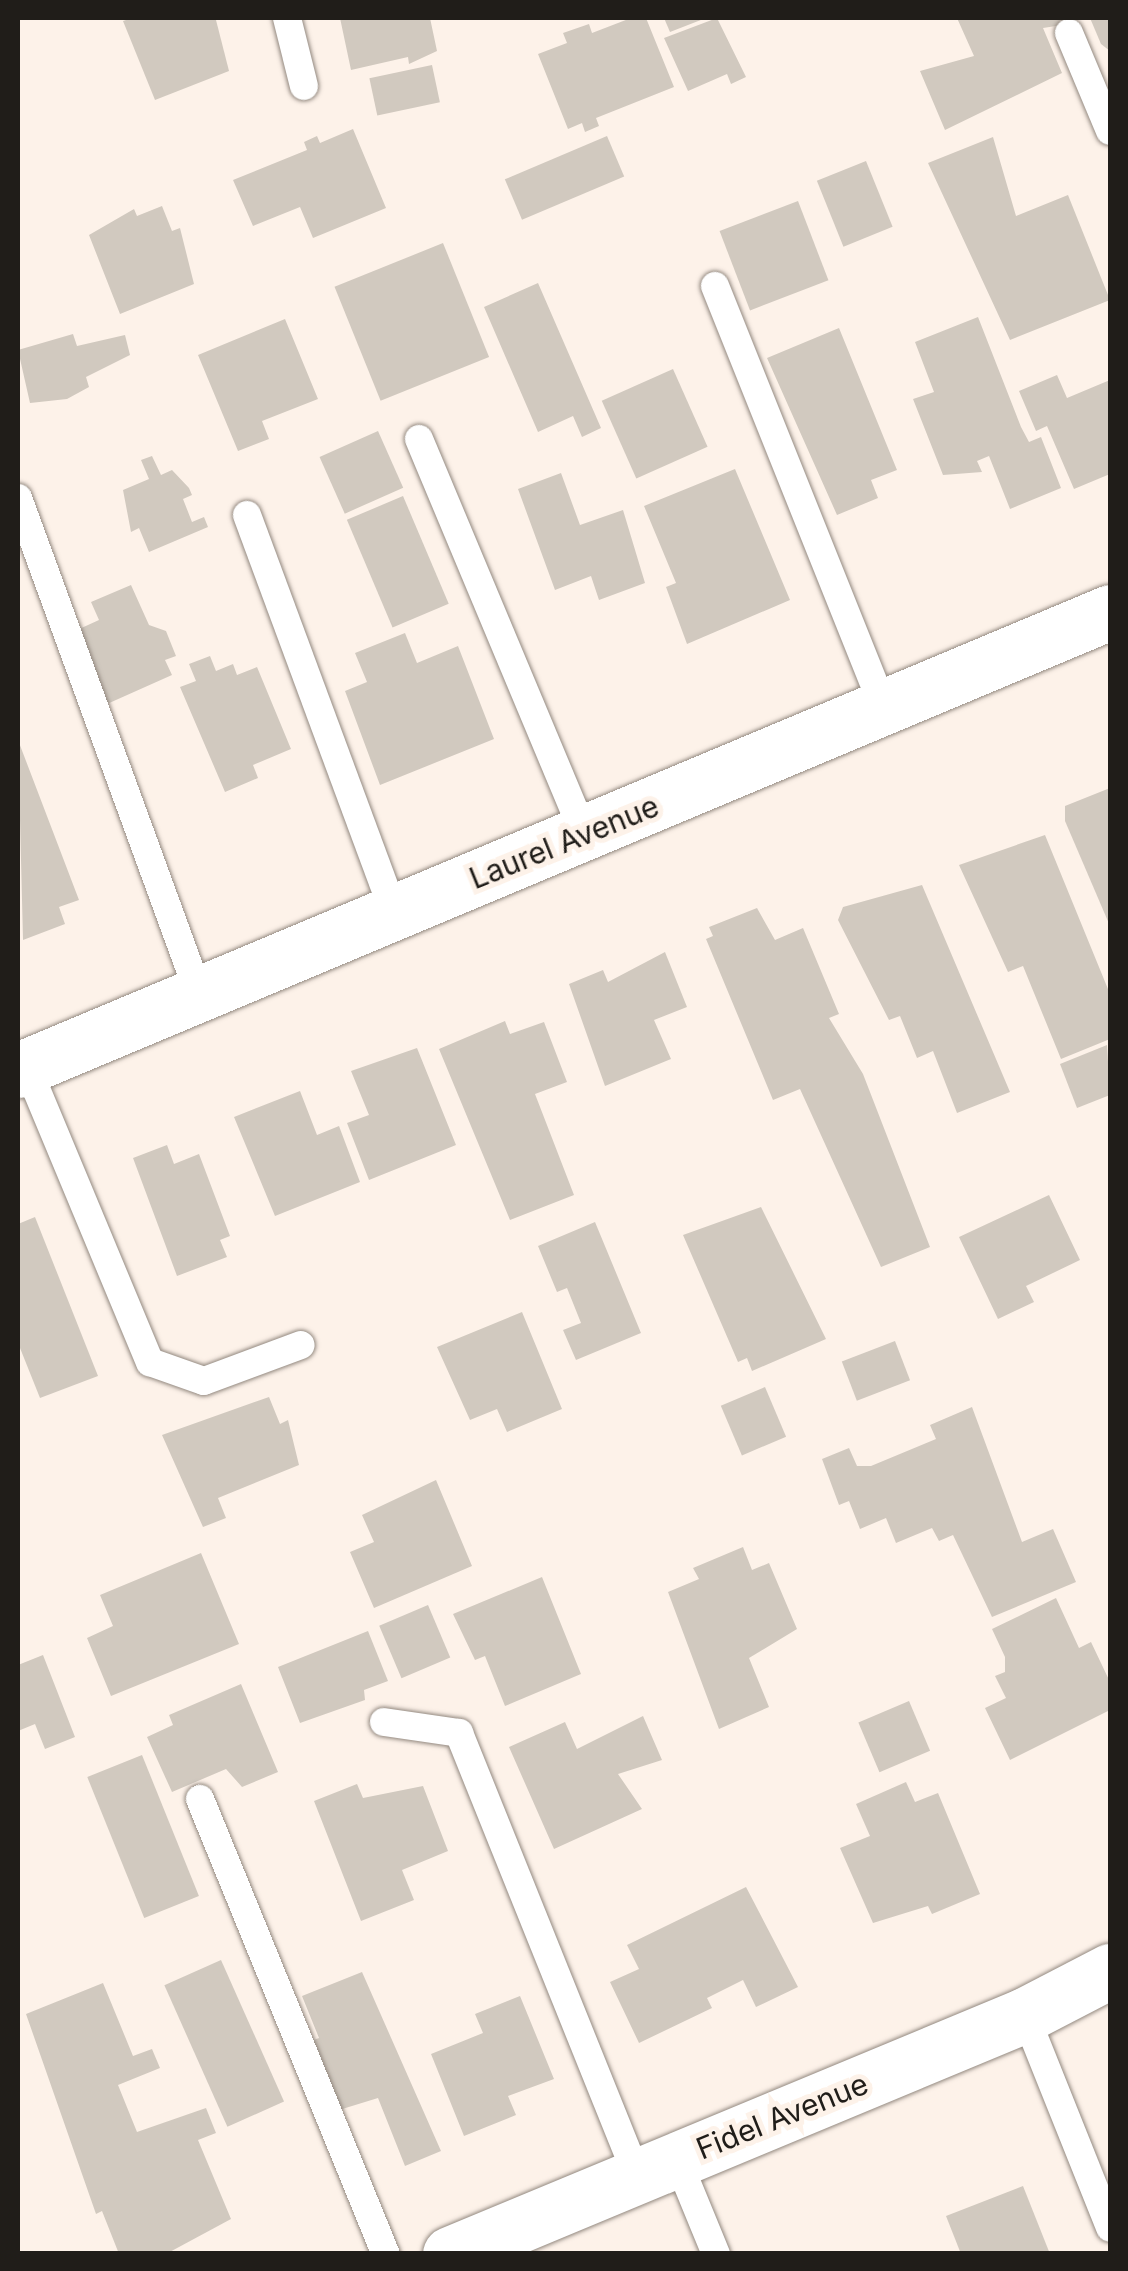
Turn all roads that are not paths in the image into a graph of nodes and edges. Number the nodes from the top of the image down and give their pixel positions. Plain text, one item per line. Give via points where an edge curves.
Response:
1 (287, 18) edge
2 (1068, 33) dead end
3 (304, 86) dead end
4 (1110, 131) edge
5 (715, 286) dead end
6 (419, 439) dead end
7 (18, 498) edge
8 (247, 515) dead end
9 (1110, 612) edge
10 (885, 711) junction
11 (584, 834) junction
12 (394, 912) junction
13 (200, 994) junction
14 (22, 1069) edge
15 (302, 1345) dead end
16 (384, 1722) dead end
17 (200, 1799) dead end
18 (1110, 1971) edge
19 (1025, 2015) junction
20 (657, 2167) junction
21 (1110, 2228) edge
22 (386, 2254) edge
23 (450, 2254) edge
24 (716, 2254) edge

1 - 3 lane
2 - 4 lane
5 - 10 lane
6 - 11 lane
7 - 13 lane
8 - 12 lane
9 - 10 street, Laurel Avenue
10 - 11 street, Laurel Avenue
11 - 12 street, Laurel Avenue
12 - 13 street, Laurel Avenue
13 - 14 street, Laurel Avenue
14 - 15 lane via 150,1362 204,1381
16 - 20 lane via 459,1733
17 - 22 lane
18 - 19 street, Fidel Avenue
19 - 20 street, Fidel Avenue
19 - 21 lane
20 - 23 street, Fidel Avenue
20 - 24 lane

